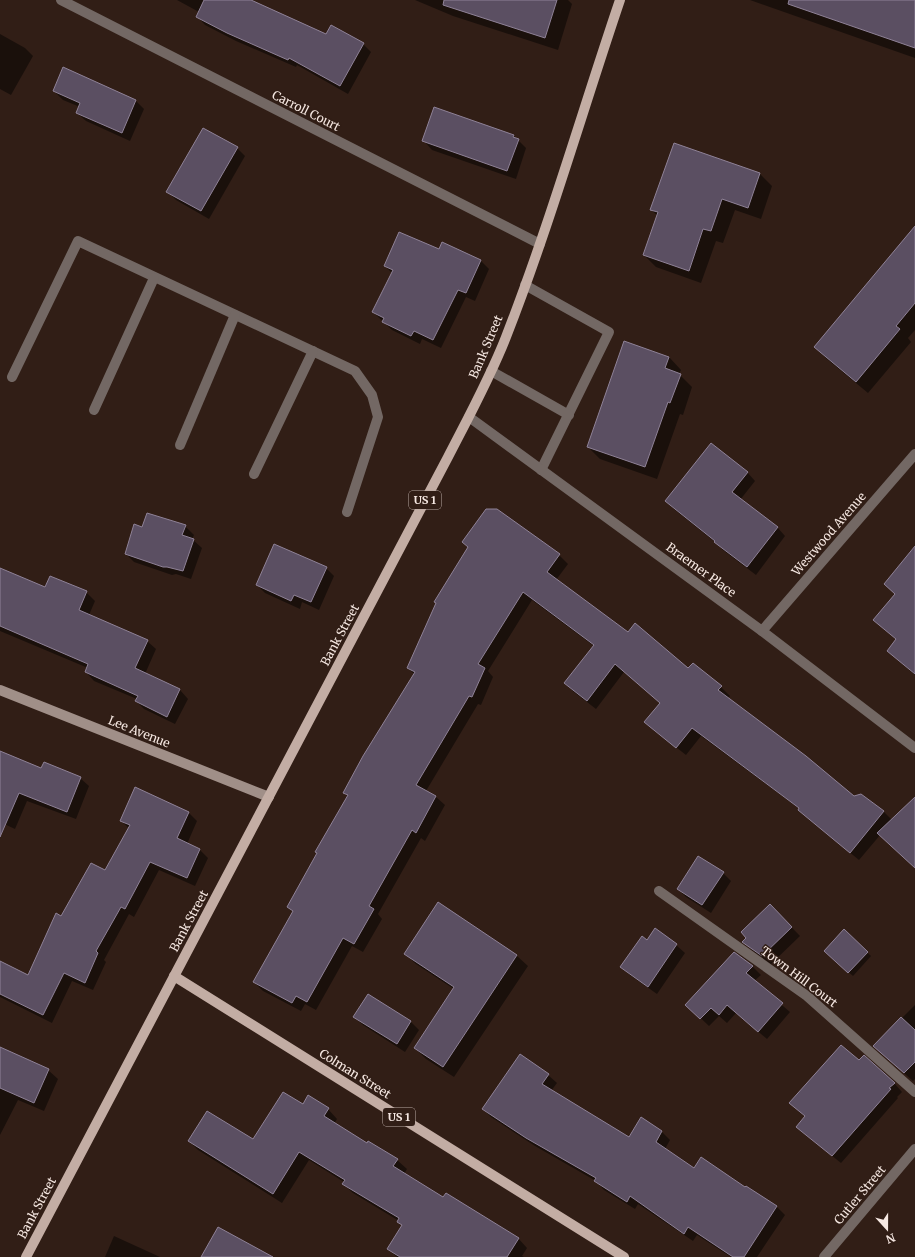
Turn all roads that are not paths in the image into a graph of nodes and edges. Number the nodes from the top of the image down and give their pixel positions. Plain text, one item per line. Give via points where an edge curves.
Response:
1 (61, 0) edge
2 (620, 0) edge
3 (540, 244) junction
4 (154, 278) junction
5 (525, 285) junction
6 (235, 315) junction
7 (313, 351) junction
8 (491, 371) junction
9 (12, 377) dead end
10 (94, 410) dead end
11 (569, 414) junction
12 (469, 417) junction
13 (180, 445) dead end
14 (915, 454) edge
15 (541, 470) junction
16 (254, 474) dead end
17 (347, 512) dead end
18 (762, 631) junction
19 (0, 690) edge
20 (915, 748) edge
21 (269, 797) junction
22 (659, 891) dead end
23 (174, 976) junction
24 (915, 1092) edge
25 (915, 1149) edge
26 (26, 1257) edge
27 (624, 1257) edge
28 (824, 1257) edge

1 - 3 street, Carroll Court
2 - 3 main road, Bank Street / US 1
3 - 5 main road, Bank Street / US 1
4 - 6 street
4 - 9 street via 78,241
4 - 10 street
5 - 8 main road, Bank Street / US 1
5 - 11 street via 609,332
6 - 7 street
6 - 13 street
7 - 16 street
7 - 17 street via 355,371 372,395 378,418
8 - 11 street
8 - 12 main road, Bank Street / US 1
11 - 15 street
12 - 15 street, Braemer Place
12 - 21 main road, Bank Street / US 1
14 - 18 street, Westwood Avenue
15 - 18 street, Braemer Place
18 - 20 street, Braemer Place
19 - 21 main road, Lee Avenue
21 - 23 main road, Bank Street / US 1
22 - 24 street, Town Hill Court via 807,996
23 - 26 main road, Bank Street / US 1
23 - 27 main road, Colman Street / US 1
25 - 28 street, Cutler Street

